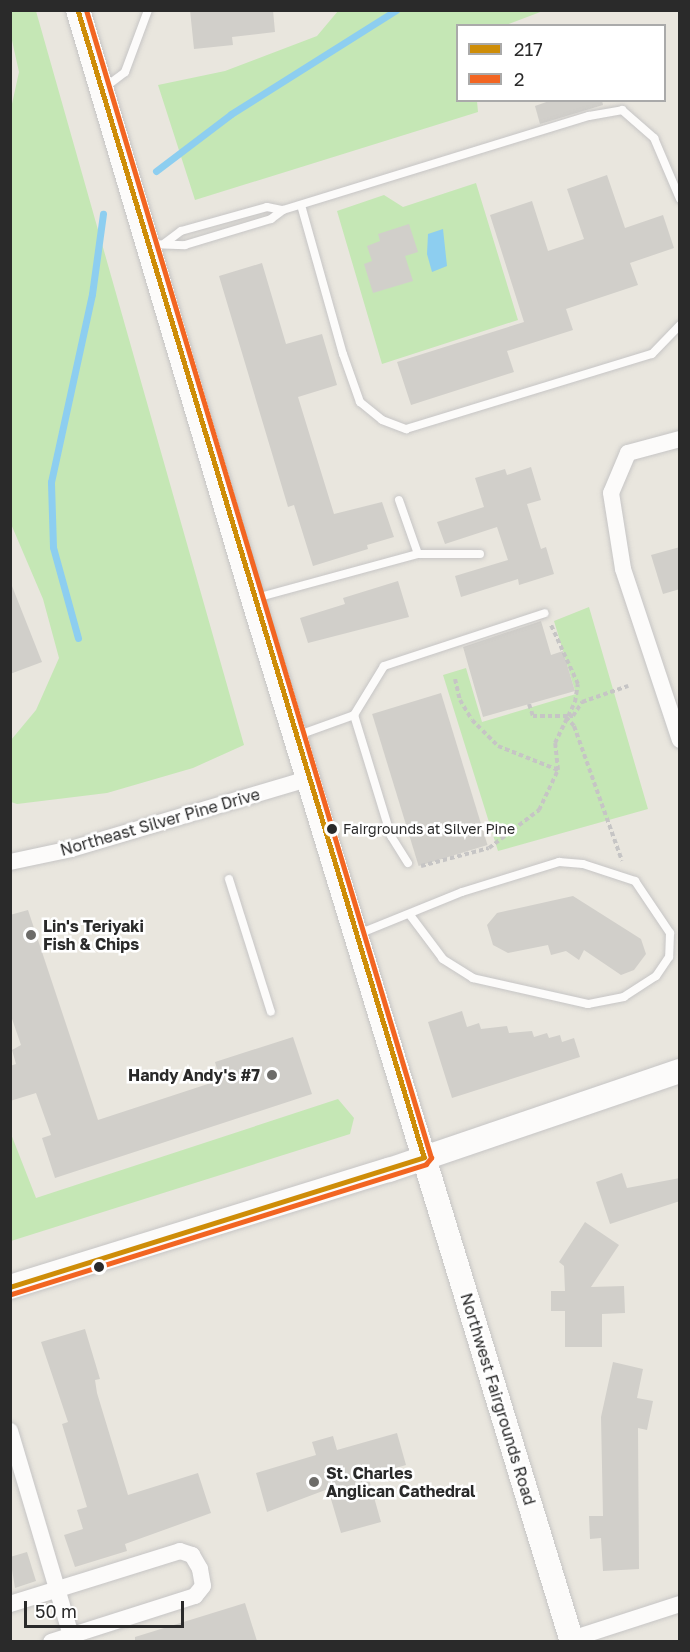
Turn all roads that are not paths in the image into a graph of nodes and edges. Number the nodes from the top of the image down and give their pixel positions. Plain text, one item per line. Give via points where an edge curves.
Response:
1 (78, 10) edge
2 (148, 10) edge
3 (101, 90) junction
4 (680, 199) edge
5 (300, 205) junction
6 (283, 210) junction
7 (156, 244) junction
8 (680, 325) edge
9 (680, 439) edge
10 (399, 500) dead end
11 (418, 554) junction
12 (480, 554) dead end
13 (253, 598) junction
14 (545, 613) road end
15 (354, 716) junction
16 (296, 736) junction
17 (680, 740) edge
18 (308, 778) junction
19 (10, 862) edge
20 (408, 863) road end
21 (229, 879) dead end
22 (410, 915) junction
23 (356, 935) junction
24 (271, 1012) dead end
25 (680, 1071) edge
26 (424, 1157) junction
27 (10, 1287) edge
28 (10, 1431) edge
29 (57, 1589) junction
30 (10, 1604) edge
31 (680, 1604) edge
32 (71, 1635) junction
33 (572, 1640) edge
34 (51, 1641) edge

1 - 3 main road, Northwest Fairgrounds Road
2 - 3 lane via 125,72
3 - 7 main road, Northwest Fairgrounds Road
4 - 5 lane via 654,138 622,110 589,116
5 - 6 lane
5 - 8 lane via 342,354 360,402 382,420 406,429 652,354
6 - 7 lane via 267,207 181,231
6 - 7 lane via 271,219 185,245
7 - 13 main road, Northwest Fairgrounds Road
9 - 17 street via 628,453 611,493 623,569
10 - 11 lane
11 - 12 lane
11 - 13 lane
13 - 16 main road, Northwest Fairgrounds Road
14 - 15 lane via 384,666
15 - 16 lane
15 - 20 lane via 391,836
16 - 18 main road, Northwest Fairgrounds Road
18 - 19 street, Northeast Silver Pine Drive via 71,849
18 - 23 main road, Northwest Fairgrounds Road
21 - 24 lane
22 - 22 lane via 462,892 559,862 583,864 635,881 670,933 669,957 656,976 624,997 588,1004 473,978 443,959
22 - 23 lane
23 - 26 main road, Northwest Fairgrounds Road
25 - 26 main road
26 - 27 main road
26 - 33 main road, Northwest Fairgrounds Road
28 - 29 street
29 - 30 street
29 - 32 street
29 - 32 street via 180,1551 192,1555 200,1569 203,1586 195,1596
31 - 33 street
32 - 34 street

